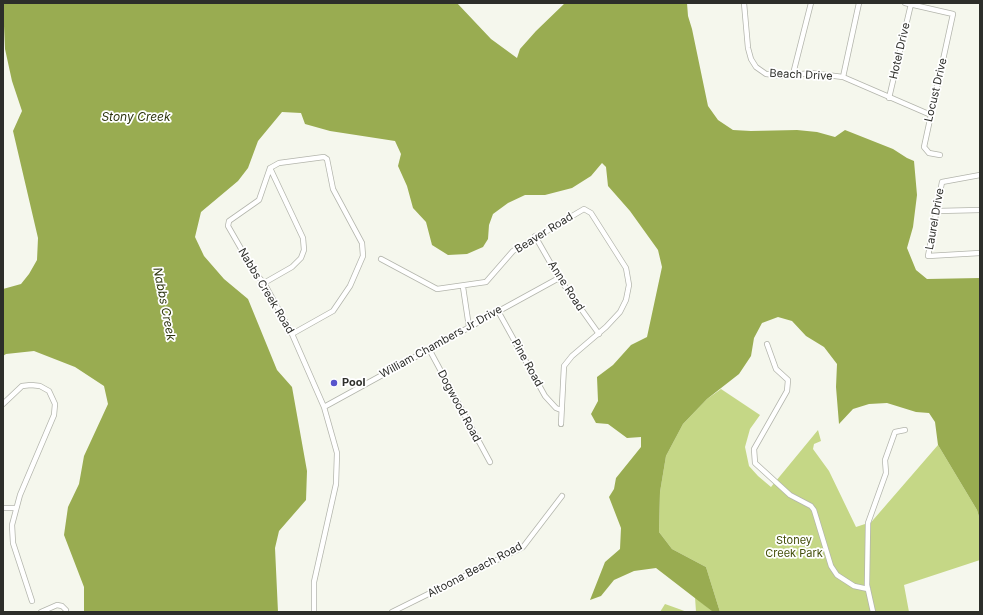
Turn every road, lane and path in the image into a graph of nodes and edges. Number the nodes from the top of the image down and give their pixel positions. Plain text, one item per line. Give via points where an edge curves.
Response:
1 (744, 3) edge
2 (811, 3) edge
3 (859, 3) edge
4 (905, 3) edge
5 (911, 4) junction
6 (793, 74) junction
7 (843, 78) junction
8 (888, 98) junction
9 (931, 114) junction
10 (940, 155) dead end
11 (270, 168) junction
12 (980, 175) edge
13 (980, 210) edge
14 (937, 211) junction
15 (535, 236) junction
16 (980, 252) edge
17 (381, 259) dead end
18 (559, 278) junction
19 (264, 283) junction
20 (463, 286) junction
21 (498, 311) junction
22 (469, 327) junction
23 (292, 334) junction
24 (599, 334) junction
25 (767, 344) dead end
26 (429, 349) junction
27 (3, 404) edge
28 (324, 407) junction
29 (561, 410) junction
30 (561, 424) dead end
31 (905, 430) dead end
32 (490, 462) dead end
33 (562, 496) dead end
34 (3, 508) edge
35 (15, 508) junction
36 (868, 588) junction
37 (32, 601) dead end
38 (66, 610) dead end
39 (41, 612) edge
40 (314, 612) edge
41 (392, 612) edge
42 (873, 612) edge

1 - 6 street, Beach Drive via 748,48 756,67 766,74
2 - 6 street
3 - 7 street
4 - 5 street
5 - 8 street, Hotel Drive
5 - 9 street, Locust Drive via 953,14
6 - 7 street, Beach Drive via 811,73
7 - 8 street, Beach Drive
8 - 9 street, Beach Drive
9 - 10 street, Locust Drive via 924,147 929,152
11 - 19 street via 303,238 304,250 301,258 292,267
11 - 19 street, Nabbs Creek Road via 259,200 229,221 228,226 254,273
11 - 23 street via 279,163 324,157 327,159 333,189 362,243 364,256 350,286 333,311
12 - 14 street, Laurel Drive via 942,182
13 - 14 street
14 - 16 street, Laurel Drive via 928,256
15 - 18 street, Anne Road
15 - 20 street, Beaver Road via 513,251 486,282
15 - 24 street, Beaver Road via 584,209 591,213 626,268 630,285 620,312
17 - 20 street, Beaver Road via 437,289
18 - 21 street, William Chambers Jr Drive
18 - 24 street, Anne Road
19 - 23 street, Nabbs Creek Road
20 - 22 street
21 - 22 street, William Chambers Jr Drive
21 - 29 street, Pine Road via 545,396
22 - 26 street, William Chambers Jr Drive
23 - 28 street, Nabbs Creek Road
24 - 29 street via 564,366
25 - 36 street via 776,369 788,380 787,391 754,449 755,463 790,495 814,510 831,566 837,575 854,586
26 - 28 street, William Chambers Jr Drive
26 - 32 street, Dogwood Road
27 - 35 street via 22,386 31,385 49,391 55,404 54,415
28 - 40 street, Nabbs Creek Road via 337,454 336,484 314,582
29 - 30 street
31 - 36 street via 895,432 885,460 886,473 868,523
33 - 41 street, Altoona Beach Road via 523,547
34 - 35 street
35 - 37 street via 12,525 13,543
36 - 42 street
38 - 39 street via 57,605

